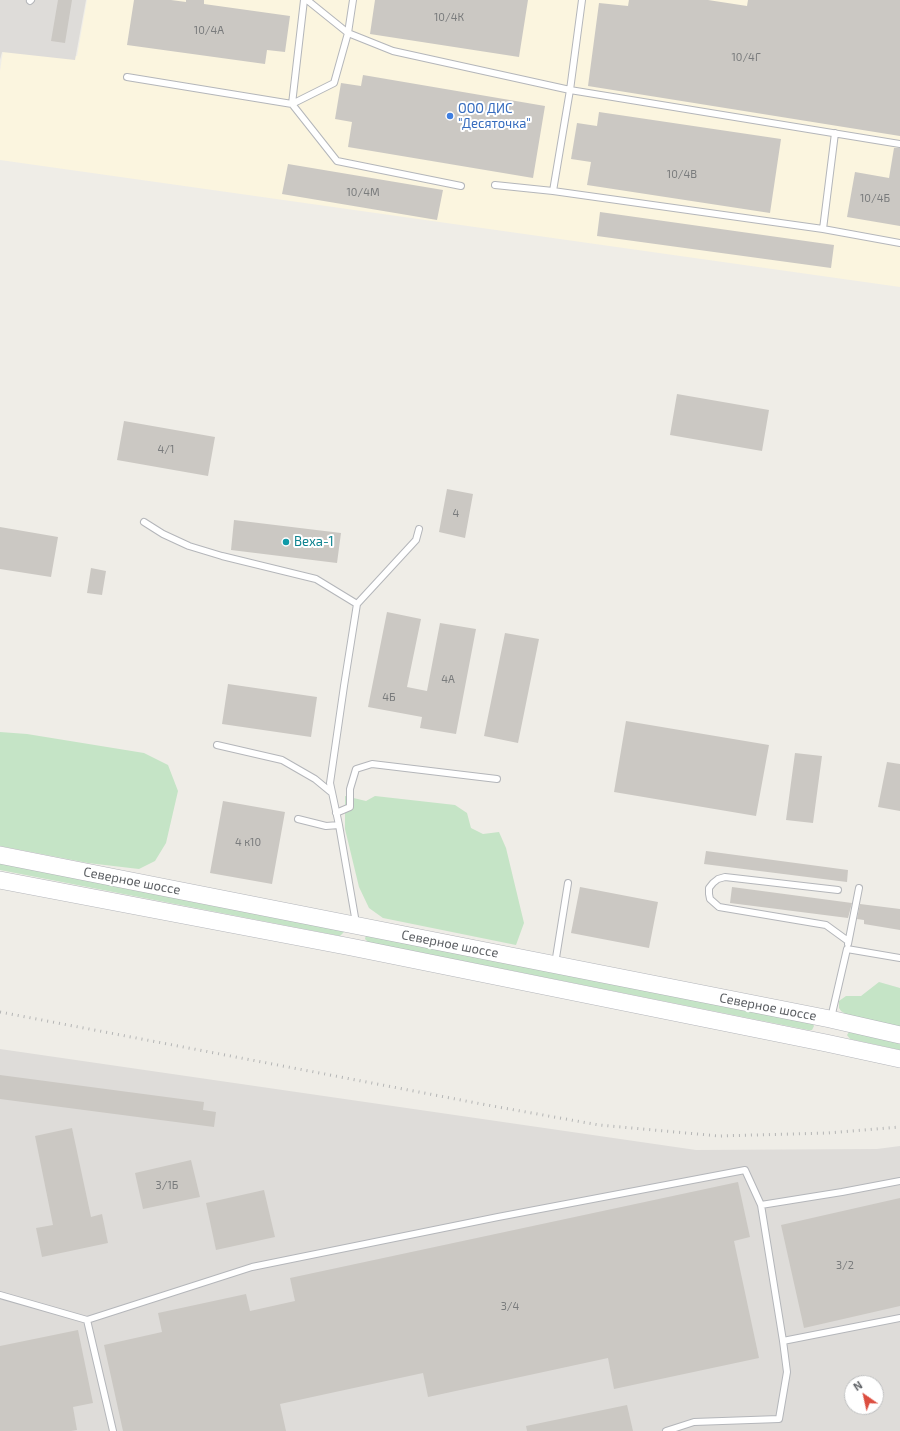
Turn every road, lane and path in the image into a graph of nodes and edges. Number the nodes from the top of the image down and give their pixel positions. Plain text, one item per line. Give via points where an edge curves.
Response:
1 (305, 0) edge
2 (353, 0) edge
3 (582, 0) edge
4 (348, 33) junction
5 (127, 77) dead end
6 (570, 90) junction
7 (292, 104) junction
8 (835, 133) junction
9 (900, 144) edge
10 (495, 184) dead end
11 (462, 186) dead end
12 (553, 191) junction
13 (823, 229) junction
14 (900, 243) edge
15 (144, 522) dead end
16 (419, 529) dead end
17 (357, 604) junction
18 (217, 745) dead end
19 (497, 779) dead end
20 (332, 793) junction
21 (336, 813) junction
22 (298, 819) dead end
23 (339, 826) junction
24 (0, 855) edge
25 (0, 880) edge
26 (568, 883) dead end
27 (859, 888) dead end
28 (838, 890) dead end
29 (356, 925) junction
30 (848, 941) junction
31 (351, 947) junction
32 (847, 950) junction
33 (900, 958) edge
34 (555, 964) junction
35 (830, 1019) junction
36 (900, 1034) edge
37 (826, 1043) junction
38 (900, 1059) edge
39 (900, 1181) edge
40 (761, 1205) junction
41 (0, 1295) edge
42 (900, 1318) edge
43 (86, 1320) junction
44 (783, 1341) junction
45 (112, 1431) edge
46 (666, 1431) edge

1 - 4 lane
1 - 7 lane
2 - 4 lane
3 - 6 lane
4 - 6 lane via 393,51
4 - 7 lane via 334,83
5 - 7 lane
6 - 8 lane
6 - 12 lane
7 - 11 lane via 337,161
8 - 9 lane
8 - 13 lane
10 - 12 lane
12 - 13 lane
13 - 14 lane
15 - 17 lane via 189,546 316,579
16 - 17 lane via 416,540
17 - 20 lane via 330,783
18 - 20 lane via 282,760 315,779
19 - 21 lane via 372,764 356,769 350,789 350,807
20 - 21 lane
21 - 23 lane
22 - 23 lane via 326,826
23 - 29 lane
24 - 29 main road, Северное шоссе
25 - 31 main road, Северное шоссе
26 - 34 lane
27 - 30 lane
28 - 30 lane via 725,877 713,883 709,888 709,894 710,899 720,907 826,924
29 - 31 main road
29 - 34 main road, Северное шоссе
30 - 32 lane
31 - 37 main road, Северное шоссе
32 - 33 lane
32 - 35 lane
34 - 35 main road, Северное шоссе
35 - 36 main road, Северное шоссе
35 - 37 main road
37 - 38 main road, Северное шоссе
39 - 40 lane
40 - 43 lane via 745,1170 490,1218 252,1267
40 - 44 lane
41 - 43 lane
42 - 44 lane
43 - 45 lane
44 - 46 lane via 787,1372 779,1419 694,1422

